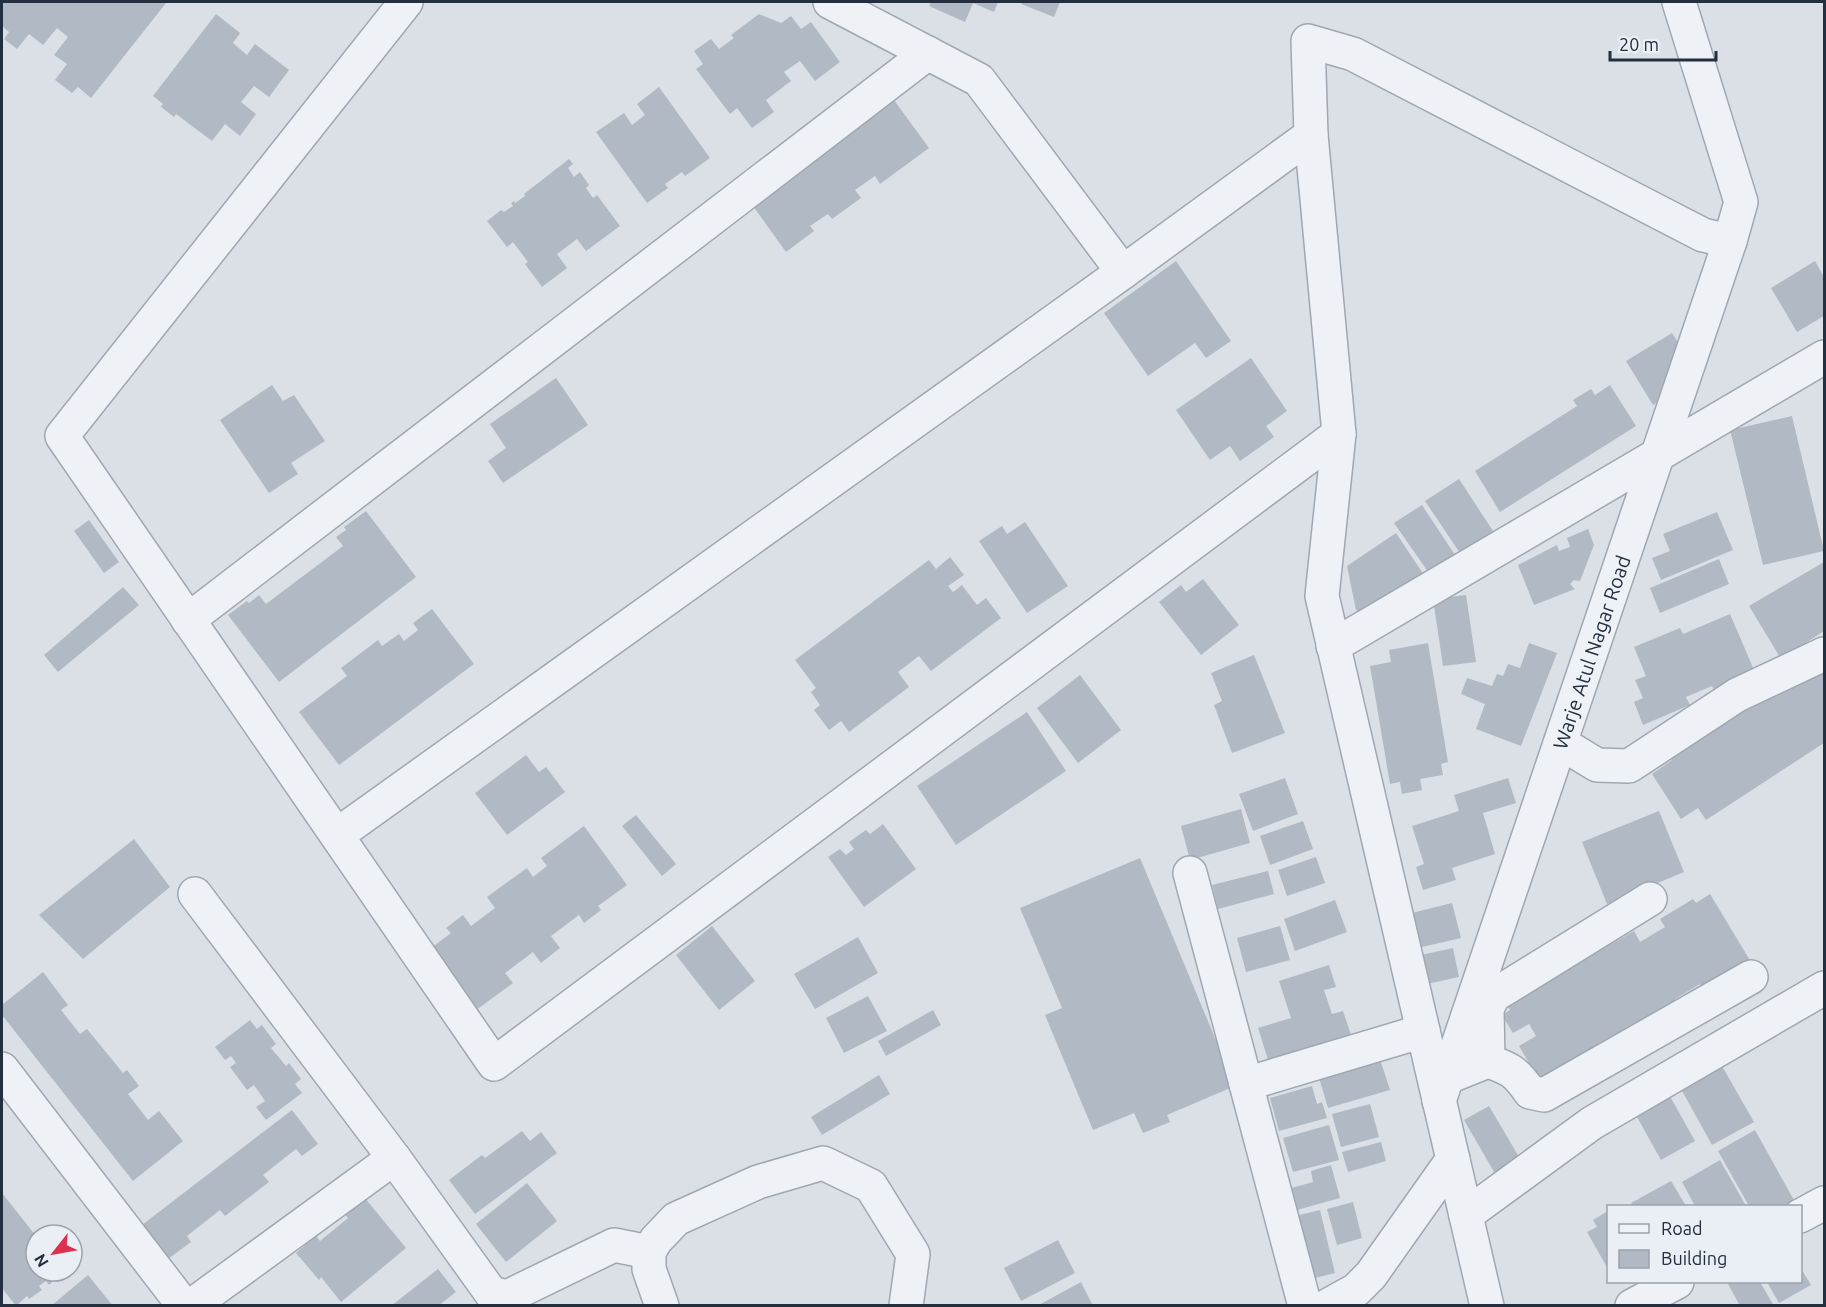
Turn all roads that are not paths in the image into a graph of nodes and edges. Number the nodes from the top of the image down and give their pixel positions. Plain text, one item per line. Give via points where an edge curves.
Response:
1 (406, 2) edge
2 (830, 2) edge
3 (1678, 2) edge
4 (928, 53) junction
5 (1311, 135) junction
6 (1730, 241) junction
7 (1123, 272) junction
8 (1824, 357) edge
9 (1339, 434) junction
10 (1658, 454) junction
11 (188, 620) junction
12 (1333, 646) junction
13 (1824, 654) edge
14 (1561, 743) junction
15 (337, 835) junction
16 (1190, 873) dead end
17 (195, 894) dead end
18 (1650, 899) dead end
19 (1751, 977) dead end
20 (1824, 988) edge
21 (1423, 1031) junction
22 (1488, 1061) junction
23 (2, 1069) edge
24 (1246, 1084) junction
25 (1444, 1089) junction
26 (394, 1158) junction
27 (1453, 1160) junction
28 (1824, 1203) edge
29 (1466, 1215) junction
30 (1802, 1215) edge
31 (649, 1252) junction
32 (1673, 1283) edge
33 (501, 1300) edge
34 (184, 1305) edge
35 (191, 1305) edge
36 (662, 1305) edge
37 (906, 1305) edge
38 (1305, 1305) edge
39 (1327, 1305) edge
40 (1487, 1305) edge
41 (1632, 1305) edge

1 - 11 street via 62,436
2 - 4 street
3 - 6 street, Warje Atul Nagar Road via 1742,202
4 - 7 street via 979,80
4 - 11 street
5 - 6 street via 1308,41 1353,54 1703,235
5 - 7 street
5 - 9 street
6 - 10 street, Warje Atul Nagar Road
7 - 15 street
8 - 10 street
9 - 12 street via 1322,596
9 - 15 street via 494,1064
10 - 12 street
10 - 14 street, Warje Atul Nagar Road
11 - 15 street
12 - 21 street
13 - 14 street via 1737,695 1629,766 1597,765
14 - 25 street, Warje Atul Nagar Road
16 - 24 street
17 - 26 street
18 - 22 street via 1492,996 1487,1009
19 - 22 street via 1544,1095 1530,1092 1516,1073
20 - 29 street via 1592,1123
21 - 24 street
21 - 25 street
22 - 25 street
23 - 34 street
24 - 38 street
25 - 27 street
26 - 33 street via 491,1293
26 - 35 street
27 - 29 street
27 - 39 street via 1371,1275 1356,1290
28 - 30 street
29 - 40 street
31 - 33 street via 614,1245
31 - 36 street via 649,1269
31 - 37 street via 676,1218 758,1182 823,1163 871,1186 913,1254
32 - 41 street

